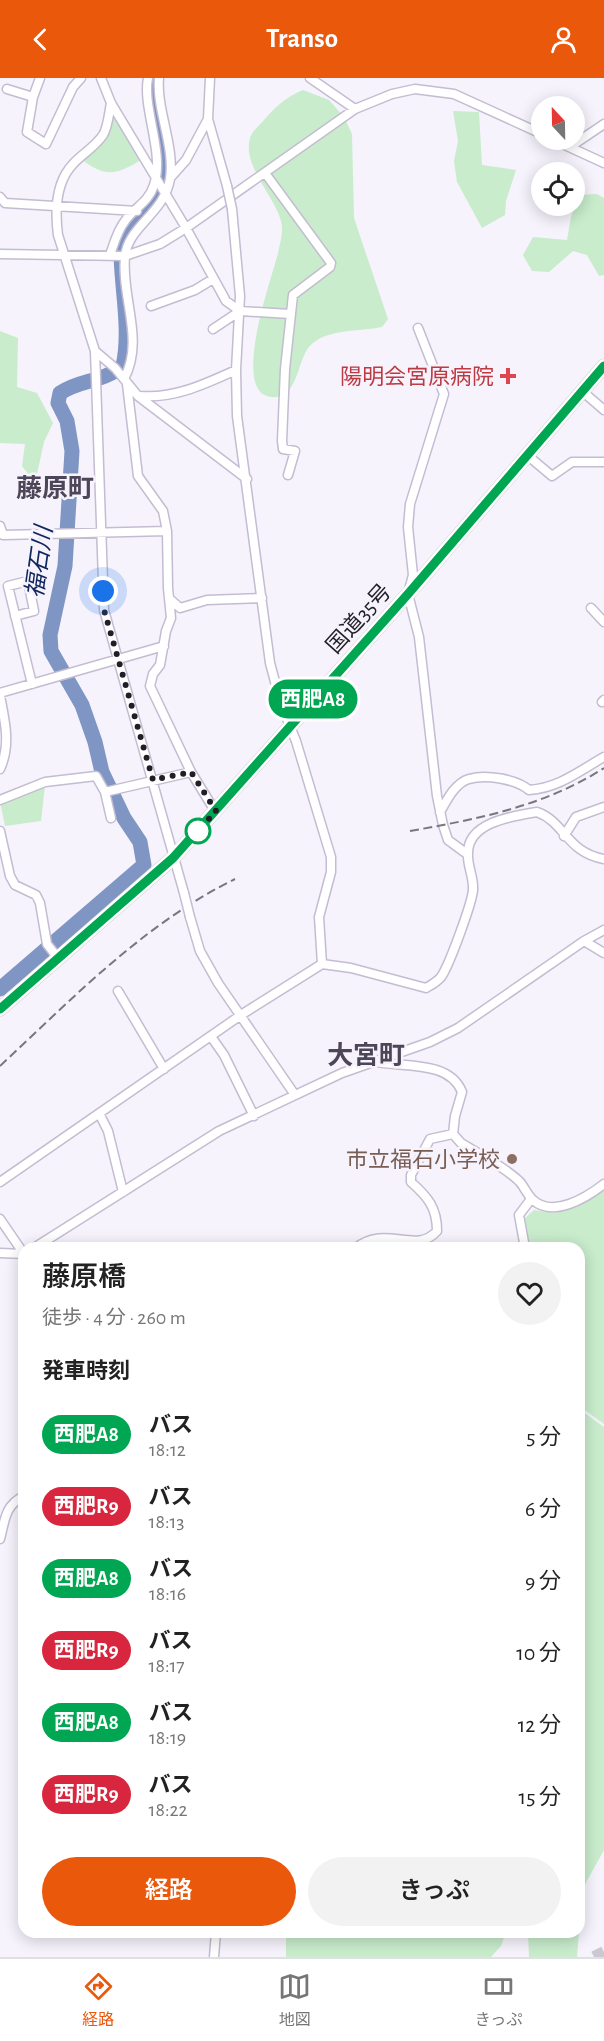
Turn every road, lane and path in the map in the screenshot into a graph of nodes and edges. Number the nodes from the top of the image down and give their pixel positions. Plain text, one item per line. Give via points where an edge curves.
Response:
1 (40, 78) edge
2 (81, 78) edge
3 (101, 78) edge
4 (159, 78) edge
5 (210, 78) edge
6 (310, 78) edge
7 (147, 79) edge
8 (7, 89) dead end
9 (33, 97) junction
10 (111, 104) junction
11 (355, 109) junction
12 (207, 119) junction
13 (604, 124) edge
14 (531, 129) edge
15 (585, 137) edge
16 (576, 150) edge
17 (604, 163) edge
18 (265, 173) junction
19 (155, 177) junction
20 (170, 178) junction
21 (164, 192) junction
22 (0, 197) edge
23 (56, 207) junction
24 (137, 211) junction
25 (186, 228) junction
26 (0, 254) edge
27 (64, 256) junction
28 (112, 256) junction
29 (124, 256) junction
30 (213, 279) junction
31 (151, 306) dead end
32 (240, 311) junction
33 (290, 314) junction
34 (418, 328) dead end
35 (213, 329) dead end
36 (95, 351) junction
37 (604, 366) edge
38 (236, 370) junction
39 (124, 379) junction
40 (582, 391) junction
41 (138, 396) junction
42 (604, 410) edge
43 (527, 455) junction
44 (604, 462) edge
45 (288, 475) dead end
46 (247, 479) junction
47 (0, 525) edge
48 (167, 531) junction
49 (100, 534) junction
50 (408, 594) junction
51 (262, 598) junction
52 (171, 600) junction
53 (591, 608) dead end
54 (15, 615) dead end
55 (604, 621) edge
56 (164, 646) junction
57 (118, 660) junction
58 (32, 684) junction
59 (0, 695) edge
60 (3, 726) edge
61 (604, 757) edge
62 (0, 769) edge
63 (191, 772) junction
64 (153, 780) junction
65 (108, 792) junction
66 (0, 800) edge
67 (604, 807) edge
68 (216, 811) junction
69 (440, 812) junction
70 (111, 818) dead end
71 (0, 831) edge
72 (564, 836) junction
73 (467, 854) junction
74 (173, 858) junction
75 (604, 859) edge
76 (604, 930) edge
77 (584, 940) junction
78 (52, 950) junction
79 (604, 953) edge
80 (322, 964) junction
81 (118, 991) dead end
82 (0, 1009) edge
83 (241, 1015) junction
84 (212, 1038) junction
85 (370, 1061) junction
86 (164, 1069) junction
87 (295, 1095) junction
88 (100, 1115) junction
89 (254, 1116) junction
90 (453, 1134) junction
91 (0, 1182) edge
92 (604, 1184) edge
93 (123, 1192) junction
94 (531, 1199) junction
95 (0, 1219) edge
96 (44, 1242) edge
97 (366, 1242) edge
98 (420, 1242) edge
99 (420, 1242) edge
100 (524, 1242) edge
101 (18, 1245) edge
102 (0, 1253) edge
103 (18, 1254) edge
104 (18, 1499) edge
105 (0, 1539) edge
106 (216, 1938) edge
107 (214, 1957) edge

1 - 9 street
2 - 9 street via 46,144 27,132
3 - 10 street
4 - 20 street
5 - 12 street
6 - 11 street
7 - 19 street via 155,136
8 - 9 street
10 - 19 street
10 - 23 street via 104,134 73,164
11 - 14 street via 392,94 432,90 454,94
11 - 18 street
12 - 20 street via 186,160
12 - 32 street, bridge via 232,209
13 - 15 street
16 - 17 street
18 - 25 street
18 - 33 street via 331,263 293,295
19 - 21 street
19 - 24 street
20 - 21 street
21 - 25 street
21 - 29 street via 150,219 128,241
22 - 23 street via 5,203
23 - 24 street
23 - 27 street
24 - 28 street via 125,220
25 - 29 street via 160,244
25 - 30 street
26 - 27 street
27 - 28 street
27 - 36 street
28 - 29 street
29 - 39 street via 134,351
30 - 31 street
30 - 32 street via 226,301
32 - 33 street
32 - 35 street
32 - 38 street
33 - 45 street via 282,441 283,449 294,451
34 - 50 street via 444,394 410,504 413,574
36 - 39 street
36 - 49 street
37 - 40 highway, 国道35号
38 - 41 street via 200,387 159,398
38 - 46 street via 237,416
39 - 41 street
39 - 48 street via 138,476 163,511
40 - 42 street
40 - 43 highway, 国道35号
41 - 46 street
43 - 44 street via 552,476 572,462
43 - 50 highway, 国道35号
46 - 51 street
47 - 49 street via 3,535
48 - 49 street
48 - 52 street
49 - 57 street via 104,610
50 - 68 highway, 国道35号
50 - 69 street via 419,637
51 - 52 street via 207,600 180,608
51 - 80 street, bridge via 270,663 331,857 319,917
52 - 56 street
53 - 55 street
54 - 58 street
56 - 57 street
56 - 63 street via 150,686
57 - 58 street
57 - 64 street
58 - 59 street
59 - 60 street
60 - 62 street via 5,756
61 - 69 street via 562,783 542,789 529,790 510,781 468,779 454,789
63 - 64 street
63 - 68 street
64 - 65 street
64 - 74 street
65 - 66 street via 96,776 45,782
65 - 70 street
67 - 72 street via 576,817
68 - 74 highway, 国道35号
69 - 73 street via 448,840
71 - 78 street via 15,885 36,895
72 - 73 street via 543,814 528,814 479,829
72 - 75 street via 583,853
73 - 80 street via 472,897 446,966 433,984 426,988
74 - 78 highway, 国道35号
74 - 83 street, bridge via 200,951
76 - 77 street
77 - 79 street
77 - 85 street via 458,1028 430,1042
78 - 82 highway, 国道35号
80 - 83 street
81 - 86 street
83 - 84 street
83 - 87 street
84 - 86 street
84 - 89 street
85 - 87 street
85 - 90 street via 440,1070 452,1076 462,1092
86 - 88 street
87 - 89 street
88 - 91 street
88 - 93 street via 108,1131
89 - 93 street via 212,1136
90 - 94 street via 520,1182
90 - 98 street via 430,1138 411,1174 411,1182 428,1197 437,1215 437,1232
92 - 94 street via 579,1201 554,1207
93 - 96 street
94 - 100 street via 519,1215
95 - 101 street
97 - 99 street via 388,1237
102 - 103 street
104 - 105 street via 7,1511
106 - 107 street

